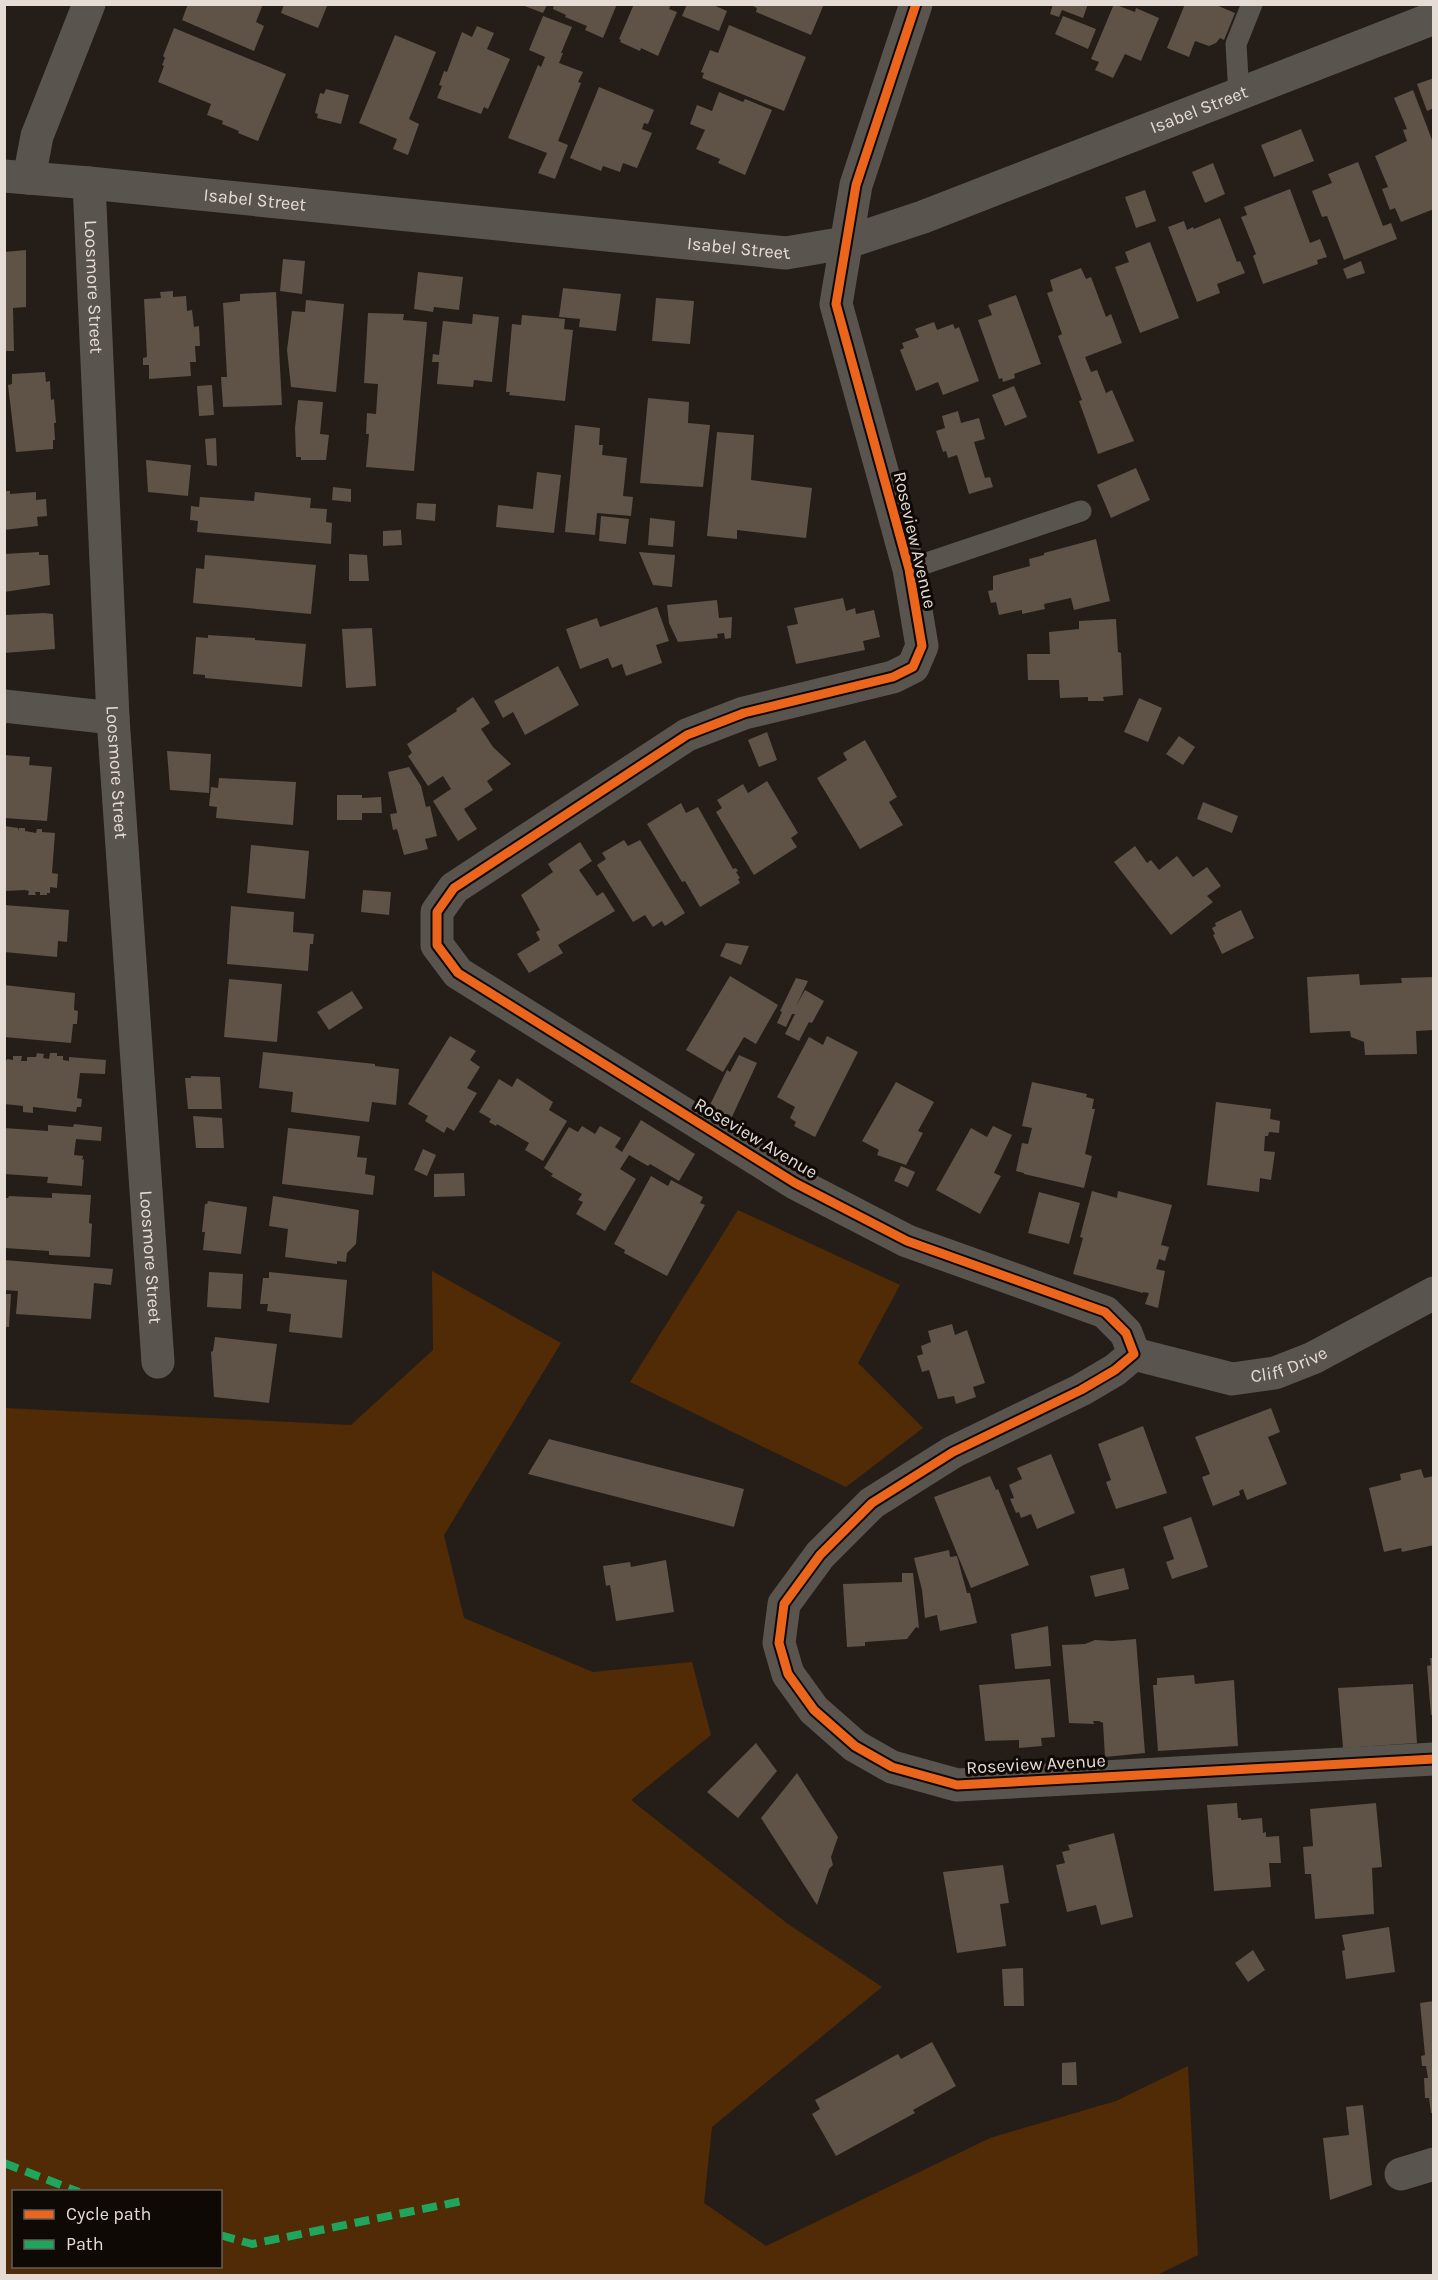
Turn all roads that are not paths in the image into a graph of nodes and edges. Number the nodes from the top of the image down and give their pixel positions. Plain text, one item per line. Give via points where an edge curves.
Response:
1 (89, 4) edge
2 (916, 4) edge
3 (1252, 4) edge
4 (1434, 18) edge
5 (1239, 94) junction
6 (17, 177) edge
7 (89, 183) junction
8 (845, 243) junction
9 (1081, 511) dead end
10 (909, 569) junction
11 (4, 706) edge
12 (113, 718) junction
13 (1434, 1293) edge
14 (1134, 1354) junction
15 (158, 1362) dead end
16 (1434, 1759) edge
17 (1434, 2164) edge
18 (1401, 2174) dead end

1 - 6 street
2 - 8 street, Roseview Avenue via 856,185
3 - 5 lane via 1236,44
4 - 5 street, Isabel Street
5 - 8 street, Isabel Street via 923,217
6 - 7 street, Isabel Street
7 - 8 street, Isabel Street via 786,254
7 - 12 street, Loosmore Street
8 - 10 street, Roseview Avenue via 836,304
9 - 10 lane
10 - 14 street, Roseview Avenue via 922,646 913,667 893,678 744,713 687,735 454,888 437,912 437,945 458,973 795,1183 907,1240 1104,1312 1126,1333
11 - 12 street
12 - 15 street, Loosmore Street
13 - 14 street, Cliff Drive via 1313,1358 1275,1373 1232,1379
14 - 16 street, Roseview Avenue via 1081,1390 953,1452 872,1503 820,1555 784,1604 779,1643 788,1674 814,1710 855,1746 892,1767 957,1785
17 - 18 street

